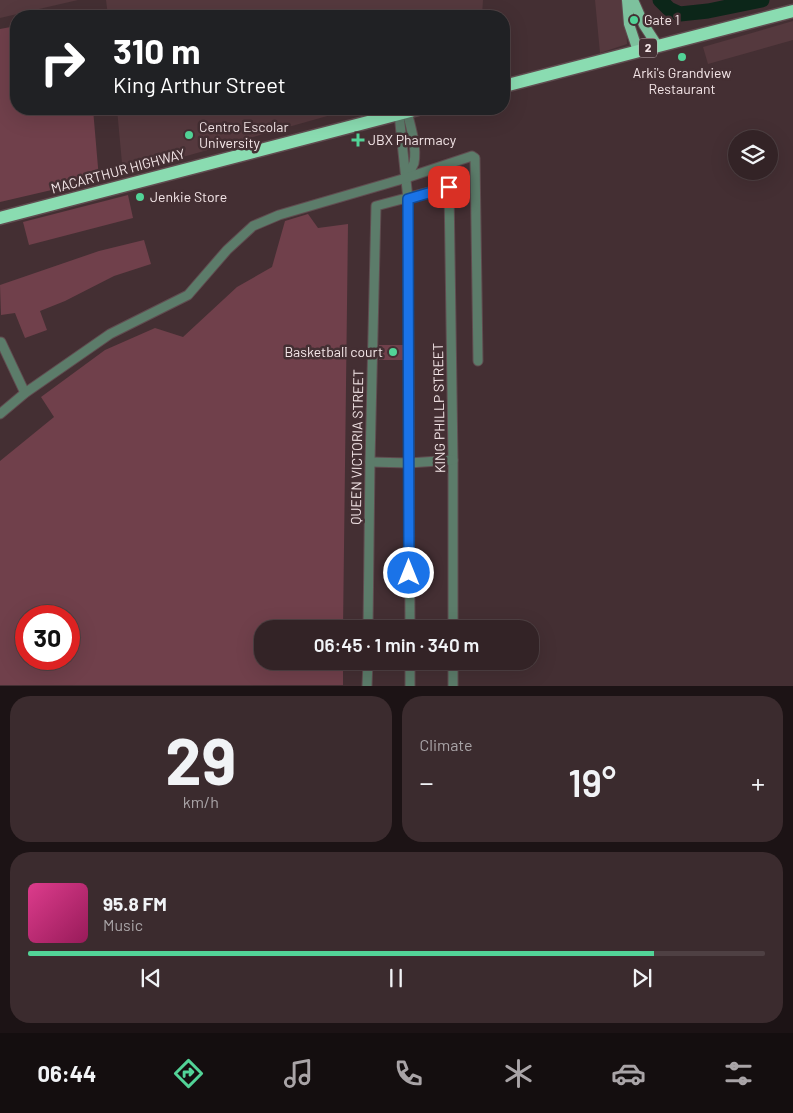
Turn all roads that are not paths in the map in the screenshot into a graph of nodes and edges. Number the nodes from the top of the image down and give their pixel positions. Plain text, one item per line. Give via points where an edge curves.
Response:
1 (627, 0) edge
2 (633, 0) edge
3 (793, 11) edge
4 (658, 45) junction
5 (638, 51) junction
6 (510, 84) edge
7 (396, 115) edge
8 (407, 115) edge
9 (409, 115) edge
10 (413, 140) junction
11 (402, 143) junction
12 (406, 178) junction
13 (463, 183) dead end
14 (449, 187) junction
15 (408, 199) junction
16 (0, 218) edge
17 (1, 342) edge
18 (478, 361) dead end
19 (26, 393) junction
20 (0, 414) edge
21 (453, 460) junction
22 (370, 462) junction
23 (409, 463) junction
24 (368, 620) edge
25 (410, 620) edge
26 (453, 620) edge
27 (368, 670) edge
28 (410, 670) edge
29 (453, 670) edge
30 (367, 686) edge
31 (410, 686) edge
32 (453, 686) edge

1 - 5 main road via 629,24
2 - 4 main road via 644,25
3 - 4 highway, 2
4 - 5 highway, 2
5 - 6 highway, 2
7 - 16 highway, MACARTHUR HIGHWAY
8 - 11 street
9 - 10 street
10 - 11 street
10 - 12 street via 413,165
11 - 12 street
12 - 15 street
12 - 18 street via 472,156 475,158
12 - 19 street via 279,215 253,226 188,295 110,334
13 - 14 street
14 - 15 street
14 - 21 street, KING PHILLP STREET
15 - 22 street, QUEEN VICTORIA STREET via 376,206
15 - 23 street
17 - 19 street
19 - 20 street
21 - 23 street
21 - 26 street, KING PHILLP STREET
22 - 23 street
22 - 24 street, QUEEN VICTORIA STREET
23 - 25 street
27 - 30 street
28 - 31 street
29 - 32 street

